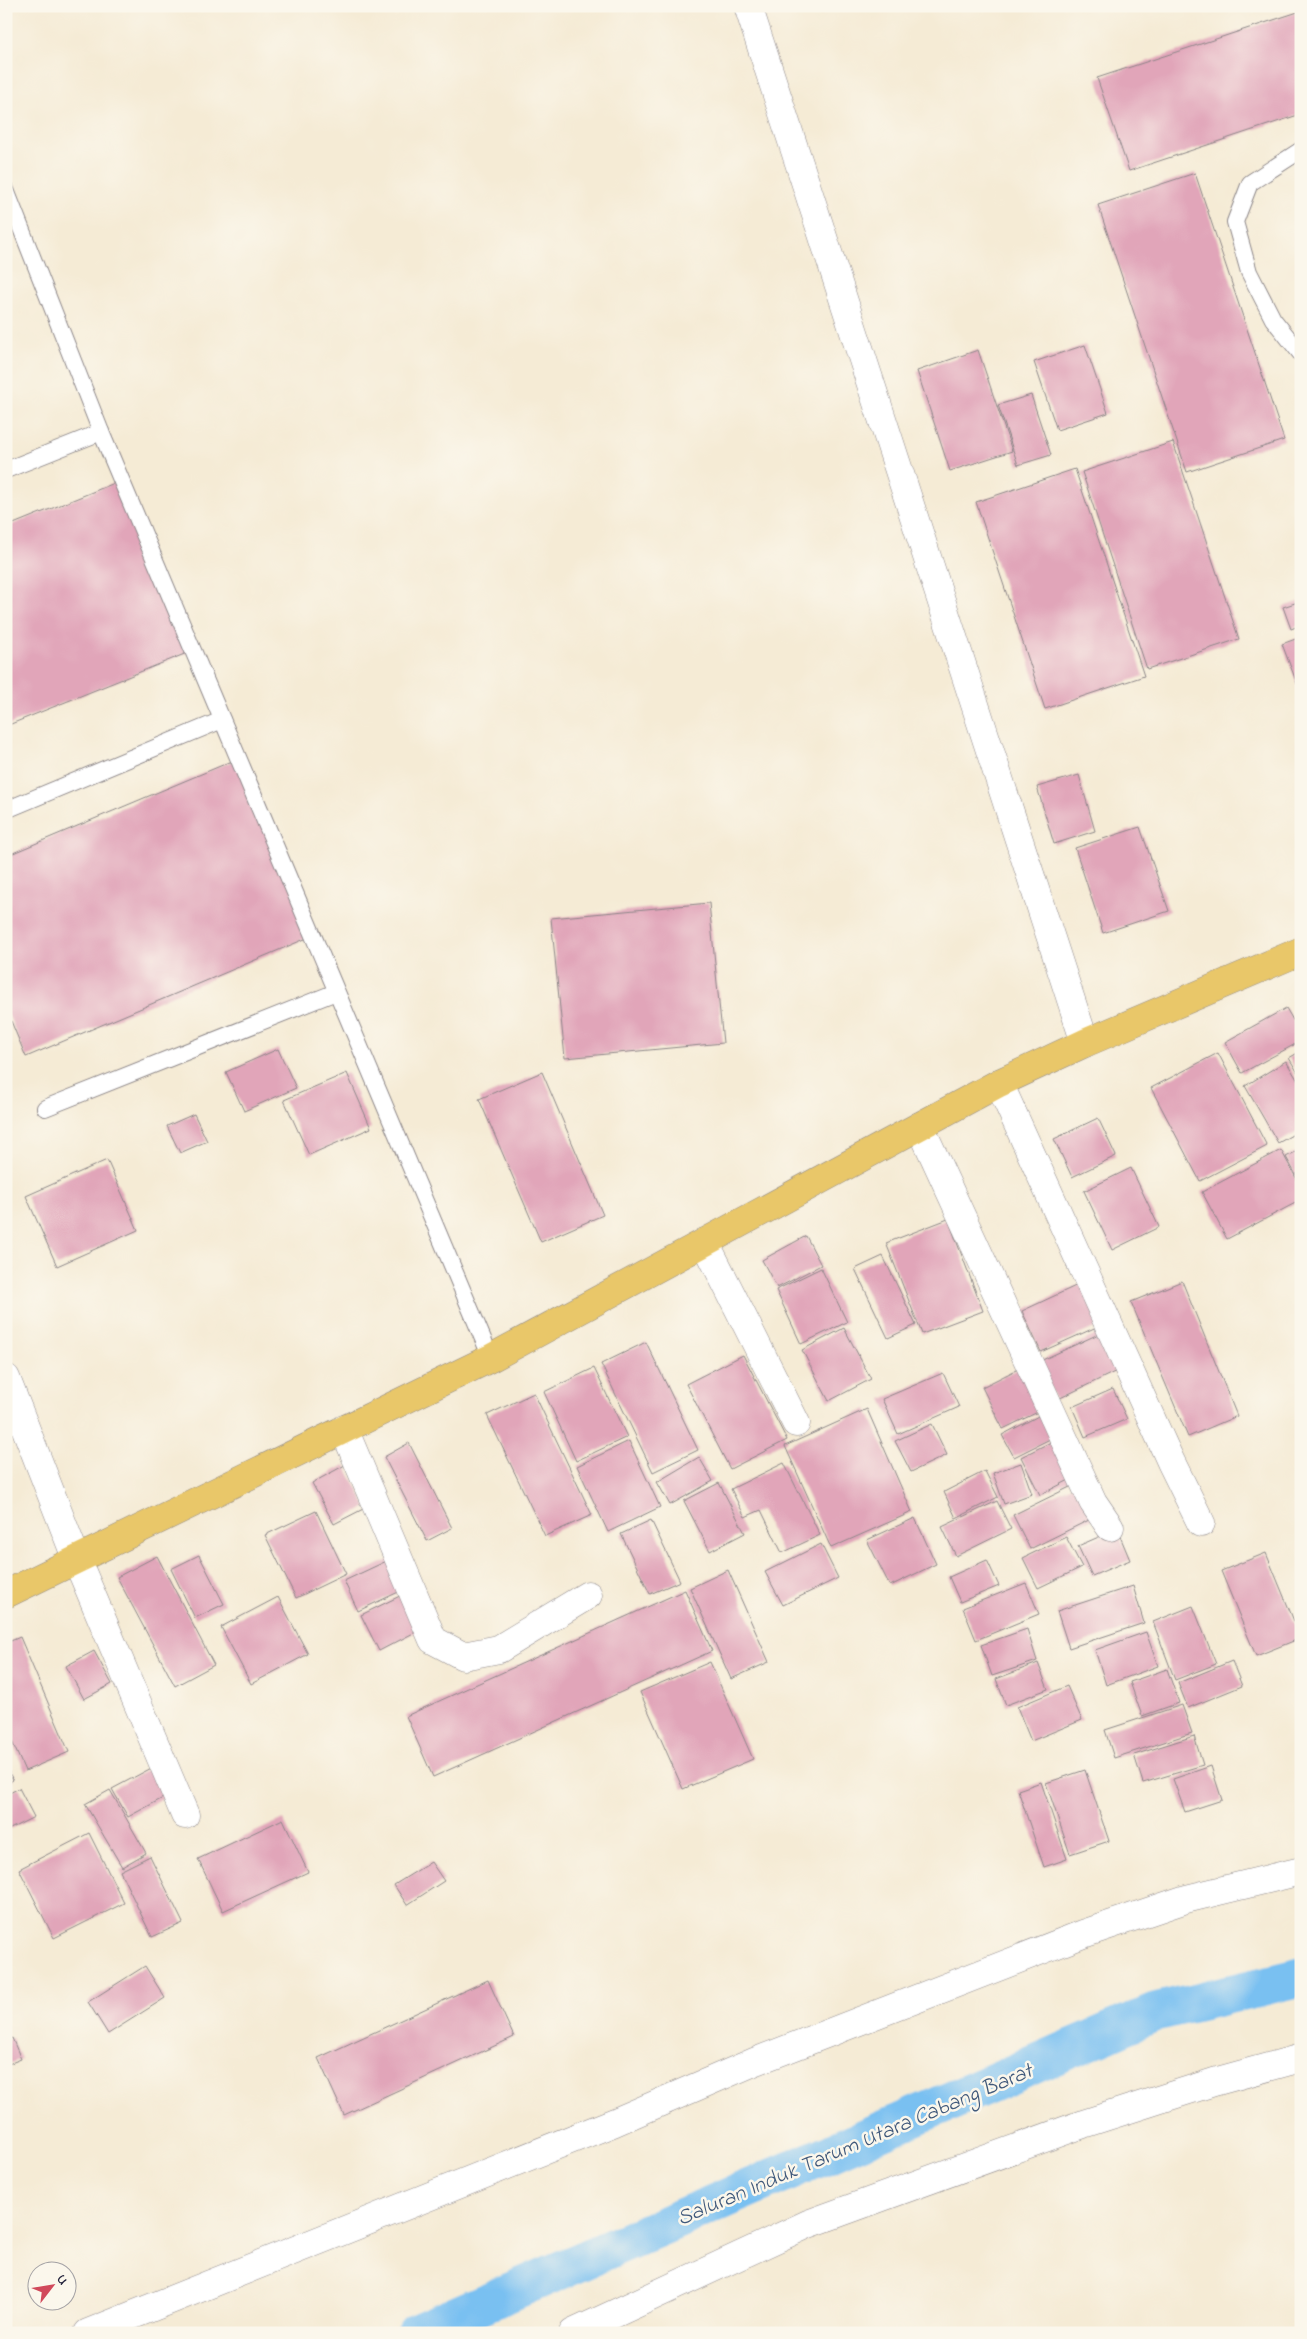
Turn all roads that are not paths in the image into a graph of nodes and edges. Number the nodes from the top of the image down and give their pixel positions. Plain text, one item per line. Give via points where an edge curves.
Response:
1 (748, 6) edge
2 (1301, 150) edge
3 (6, 190) edge
4 (1301, 354) edge
5 (101, 432) junction
6 (6, 470) edge
7 (222, 720) junction
8 (6, 810) edge
9 (1301, 951) edge
10 (336, 992) junction
11 (1084, 1043) junction
12 (999, 1083) junction
13 (45, 1108) dead end
14 (920, 1126) junction
15 (705, 1242) junction
16 (491, 1358) junction
17 (6, 1378) edge
18 (796, 1422) dead end
19 (344, 1429) junction
20 (1201, 1523) dead end
21 (1110, 1527) dead end
22 (76, 1558) junction
23 (6, 1594) edge
24 (588, 1595) dead end
25 (185, 1815) dead end
26 (1301, 1871) edge
27 (1301, 2058) edge
28 (88, 2333) edge
29 (573, 2333) edge

1 - 11 street
2 - 4 lane via 1250,182 1235,222 1249,272 1269,311
3 - 5 lane
5 - 6 lane
5 - 7 lane
7 - 8 lane
7 - 10 lane
9 - 11 main road
10 - 13 lane
10 - 16 lane
11 - 12 main road
12 - 14 main road
12 - 20 street
14 - 15 main road
14 - 21 street via 1093,1502
15 - 16 main road
15 - 18 street
16 - 19 main road
17 - 22 street
19 - 22 main road
19 - 24 street via 433,1640 463,1656 499,1649
22 - 23 main road
22 - 25 street
26 - 28 street via 1186,1899 1083,1934 754,2062 606,2126
27 - 29 street via 1083,2124 808,2224

